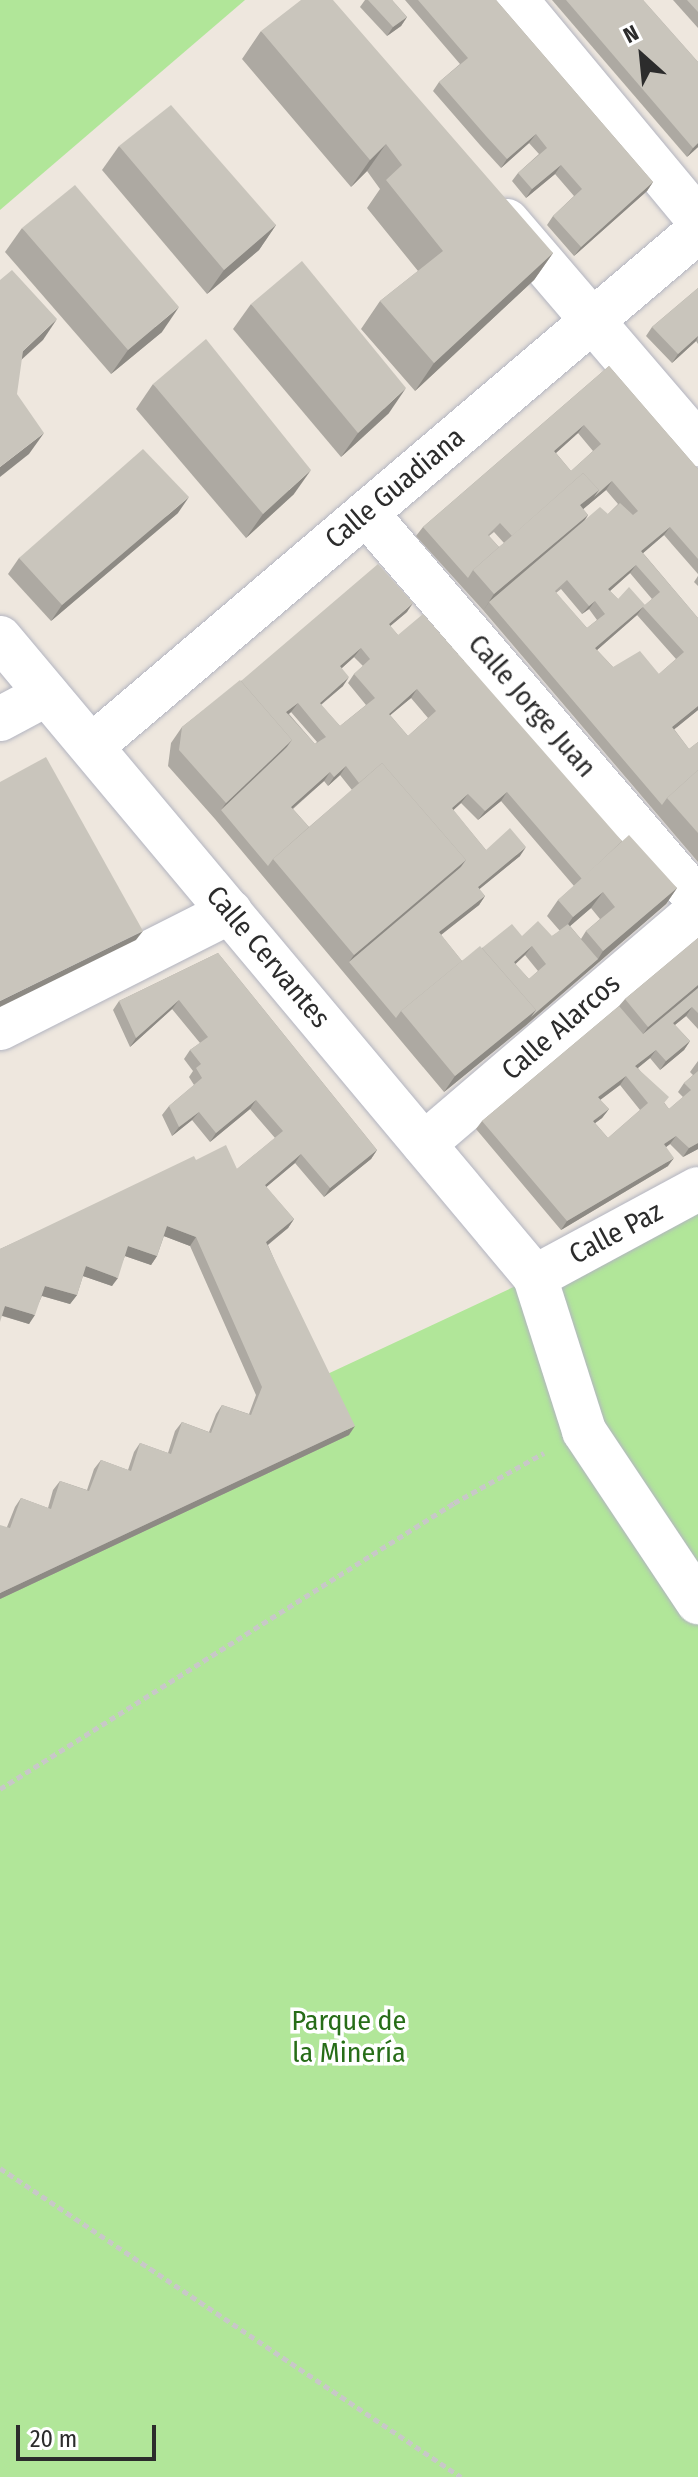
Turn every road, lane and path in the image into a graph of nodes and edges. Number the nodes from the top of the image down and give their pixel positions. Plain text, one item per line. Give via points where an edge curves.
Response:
1 (516, 0) edge
2 (480, 190) edge
3 (698, 219) edge
4 (698, 231) edge
5 (592, 320) junction
6 (698, 444) edge
7 (366, 513) junction
8 (0, 638) edge
9 (47, 694) junction
10 (0, 719) edge
11 (92, 746) junction
12 (698, 900) edge
13 (698, 910) edge
14 (230, 912) junction
15 (0, 1028) edge
16 (424, 1144) junction
17 (698, 1189) edge
18 (535, 1277) junction
19 (584, 1431) junction
20 (698, 1602) edge
21 (0, 1789) edge
22 (0, 2168) edge
23 (461, 2477) edge

1 - 3 street
2 - 5 street
4 - 5 street, Calle Guadiana
5 - 6 street
5 - 7 street, Calle Guadiana
7 - 11 street, Calle Guadiana
7 - 12 street, Calle Jorge Juan
8 - 9 street, Calle Cervantes
9 - 10 street
9 - 11 street, Calle Cervantes
11 - 14 street, Calle Cervantes
13 - 16 street, Calle Alarcos
14 - 15 street
14 - 16 street, Calle Cervantes
16 - 18 street, Calle Cervantes
17 - 18 street, Calle Paz
18 - 19 street
19 - 20 street
19 - 21 path via 454,1503
22 - 23 path

